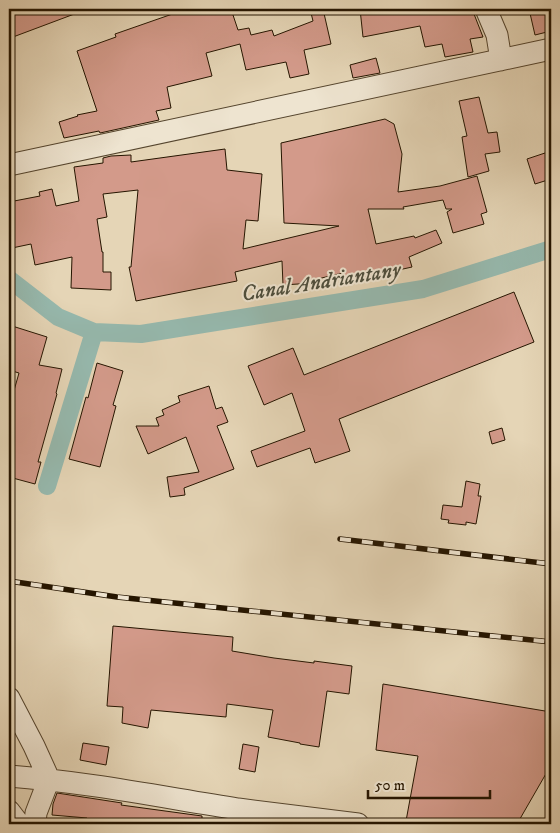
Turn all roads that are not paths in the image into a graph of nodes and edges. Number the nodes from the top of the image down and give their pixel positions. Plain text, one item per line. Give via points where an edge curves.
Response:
1 (486, 9) edge
2 (551, 49) edge
3 (501, 60) junction
4 (9, 165) edge
5 (9, 698) edge
6 (9, 776) edge
7 (49, 779) junction
8 (9, 811) edge
9 (237, 816) edge
10 (19, 824) edge
11 (35, 824) edge
12 (358, 824) edge

1 - 3 street via 497,35
2 - 3 street
3 - 4 street
5 - 7 street
6 - 7 street
7 - 9 street via 103,786
7 - 11 street
8 - 10 street
9 - 12 street

